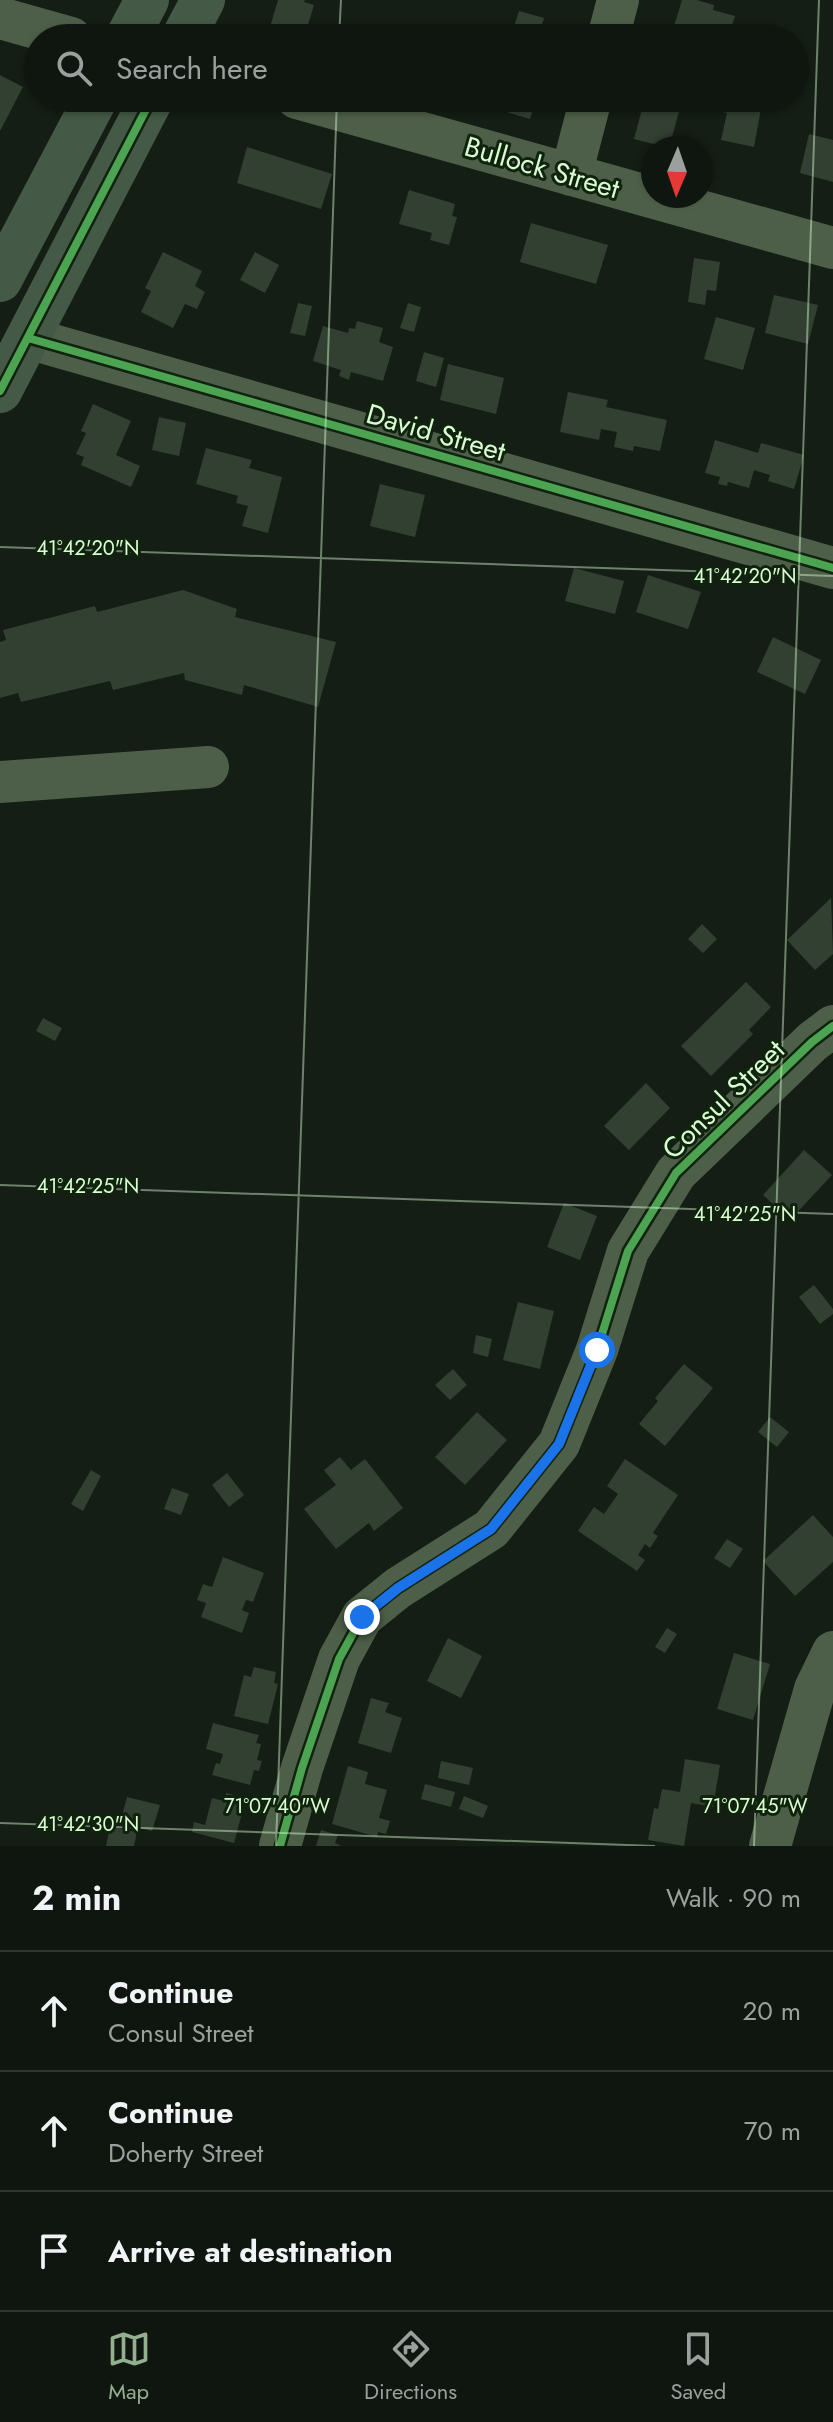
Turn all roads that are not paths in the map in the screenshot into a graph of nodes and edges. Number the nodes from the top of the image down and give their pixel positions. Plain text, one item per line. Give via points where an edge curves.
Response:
1 (147, 0) edge
2 (203, 0) edge
3 (618, 0) edge
4 (0, 18) edge
5 (134, 24) edge
6 (190, 24) edge
7 (612, 24) edge
8 (24, 25) edge
9 (89, 112) edge
10 (145, 112) edge
11 (347, 112) edge
12 (587, 112) edge
13 (571, 175) junction
14 (833, 248) edge
15 (0, 280) edge
16 (28, 338) junction
17 (0, 391) edge
18 (833, 568) edge
19 (208, 767) dead end
20 (0, 782) edge
21 (833, 1026) edge
22 (833, 1652) edge
23 (280, 1846) edge
24 (770, 1846) edge

1 - 5 main road
2 - 6 main road
3 - 7 street
4 - 8 street
9 - 15 main road
10 - 16 main road
11 - 13 street, Bullock Street
12 - 13 street
13 - 14 street, Bullock Street
16 - 17 main road
16 - 18 street, David Street
19 - 20 street
21 - 23 street, Consul Street via 676,1173 628,1251 597,1350 559,1444 491,1529 362,1617 339,1659
22 - 24 street via 815,1689

